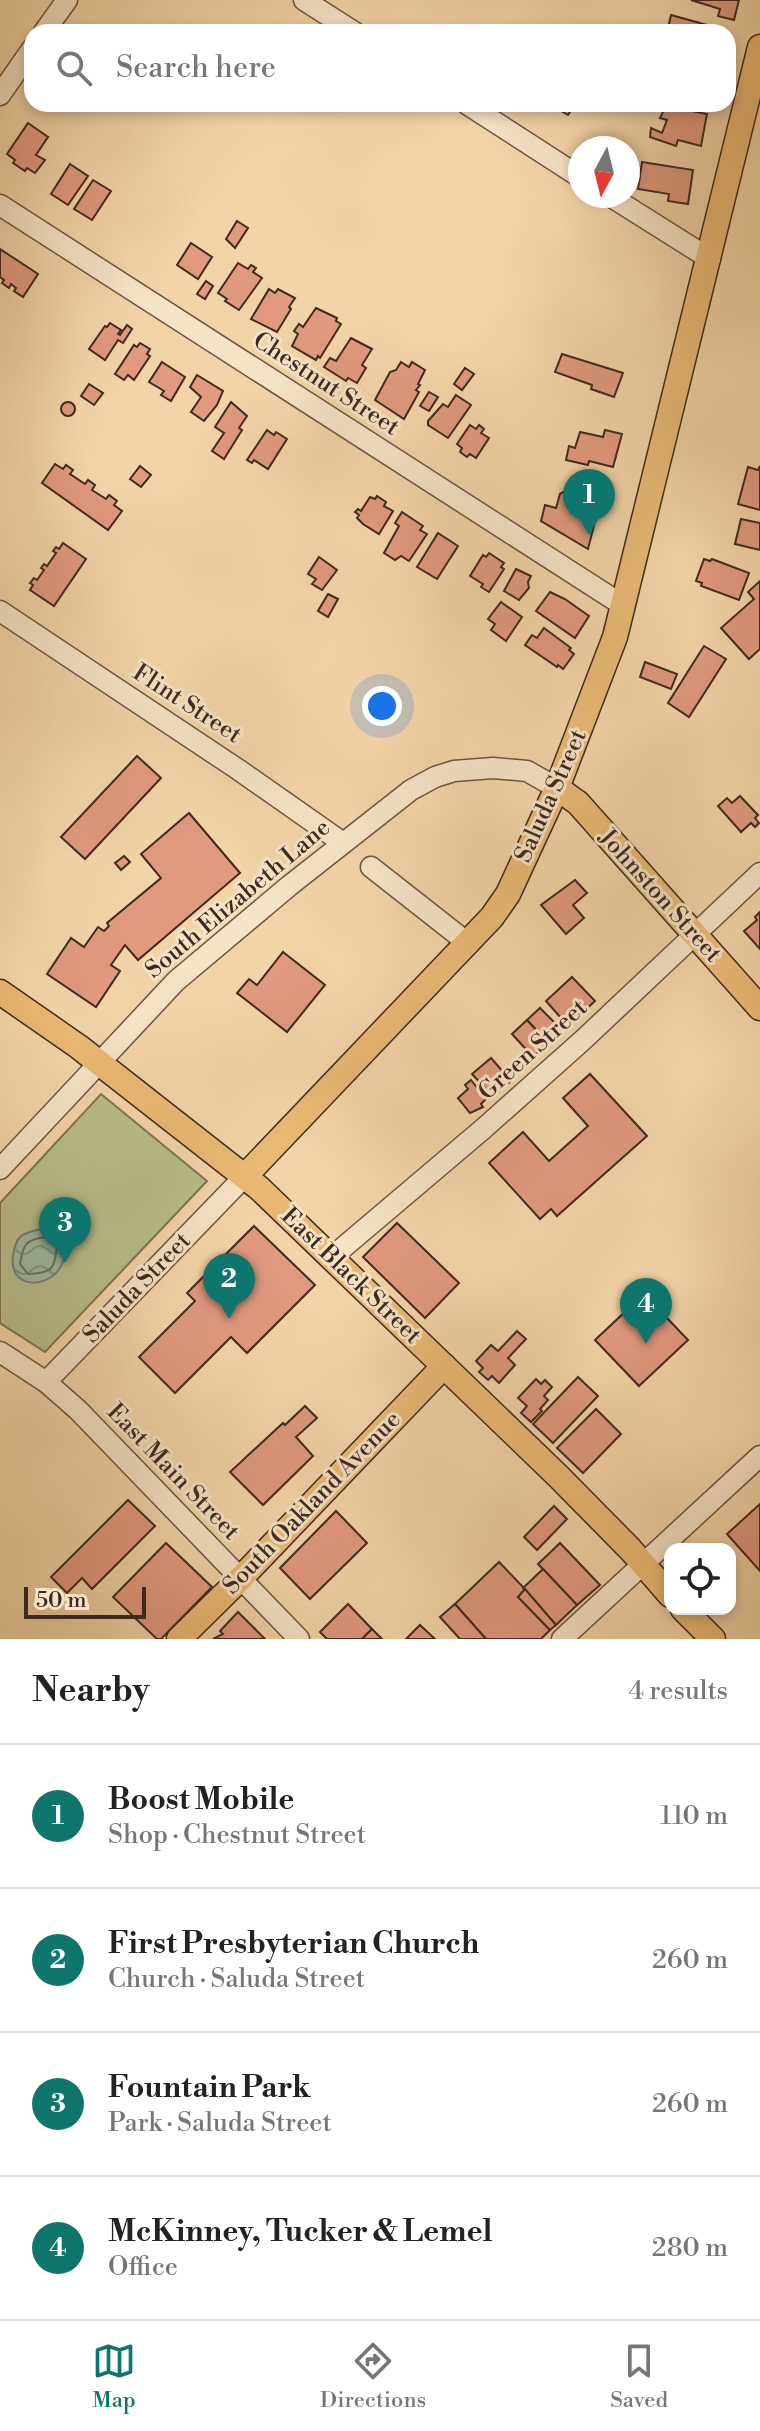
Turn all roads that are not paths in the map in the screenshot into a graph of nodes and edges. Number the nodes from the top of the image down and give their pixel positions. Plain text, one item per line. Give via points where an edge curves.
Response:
1 (67, 0) edge
2 (304, 0) edge
3 (50, 24) edge
4 (342, 24) edge
5 (760, 47) edge
6 (24, 60) edge
7 (0, 95) edge
8 (753, 107) edge
9 (479, 112) edge
10 (568, 169) edge
11 (0, 205) edge
12 (629, 208) edge
13 (710, 259) junction
14 (624, 606) junction
15 (0, 611) edge
16 (557, 788) junction
17 (343, 843) junction
18 (371, 867) dead end
19 (760, 873) edge
20 (695, 936) junction
21 (469, 944) junction
22 (0, 992) edge
23 (760, 1008) edge
24 (99, 1064) junction
25 (0, 1169) edge
26 (245, 1176) junction
27 (332, 1257) junction
28 (0, 1352) edge
29 (444, 1366) junction
30 (46, 1382) junction
31 (760, 1456) edge
32 (644, 1565) junction
33 (240, 1579) junction
34 (664, 1588) edge
35 (689, 1615) edge
36 (179, 1639) edge
37 (299, 1639) edge
38 (562, 1639) edge
39 (713, 1639) edge

1 - 3 street
2 - 4 street
5 - 8 main road, Saluda Street
6 - 7 street
8 - 13 main road, Saluda Street
9 - 10 street
11 - 14 street, Chestnut Street
12 - 13 street
13 - 14 main road, Saluda Street
14 - 16 main road, Saluda Street
15 - 17 street, Flint Street
16 - 17 street, South Elizabeth Lane via 518,770 454,771 411,790
16 - 20 main road, Johnston Street via 578,803
16 - 21 main road, Saluda Street via 508,894
17 - 24 street, South Elizabeth Lane via 176,981
18 - 21 street
19 - 20 street, Green Street
20 - 23 main road, Johnston Street
20 - 27 street, Green Street via 483,1129
21 - 26 main road, Saluda Street
22 - 24 main road, East Black Street
24 - 25 street, South Elizabeth Lane
24 - 26 main road, East Black Street
26 - 27 main road, East Black Street
26 - 30 street, Saluda Street
27 - 29 main road, East Black Street
28 - 30 street, East Main Street
29 - 32 main road, East Black Street
29 - 33 main road, South Oakland Avenue
30 - 33 street, East Main Street
31 - 32 street
32 - 34 main road, East Black Street
32 - 38 street
33 - 36 main road, South Oakland Avenue
33 - 37 street, East Main Street
35 - 39 main road

